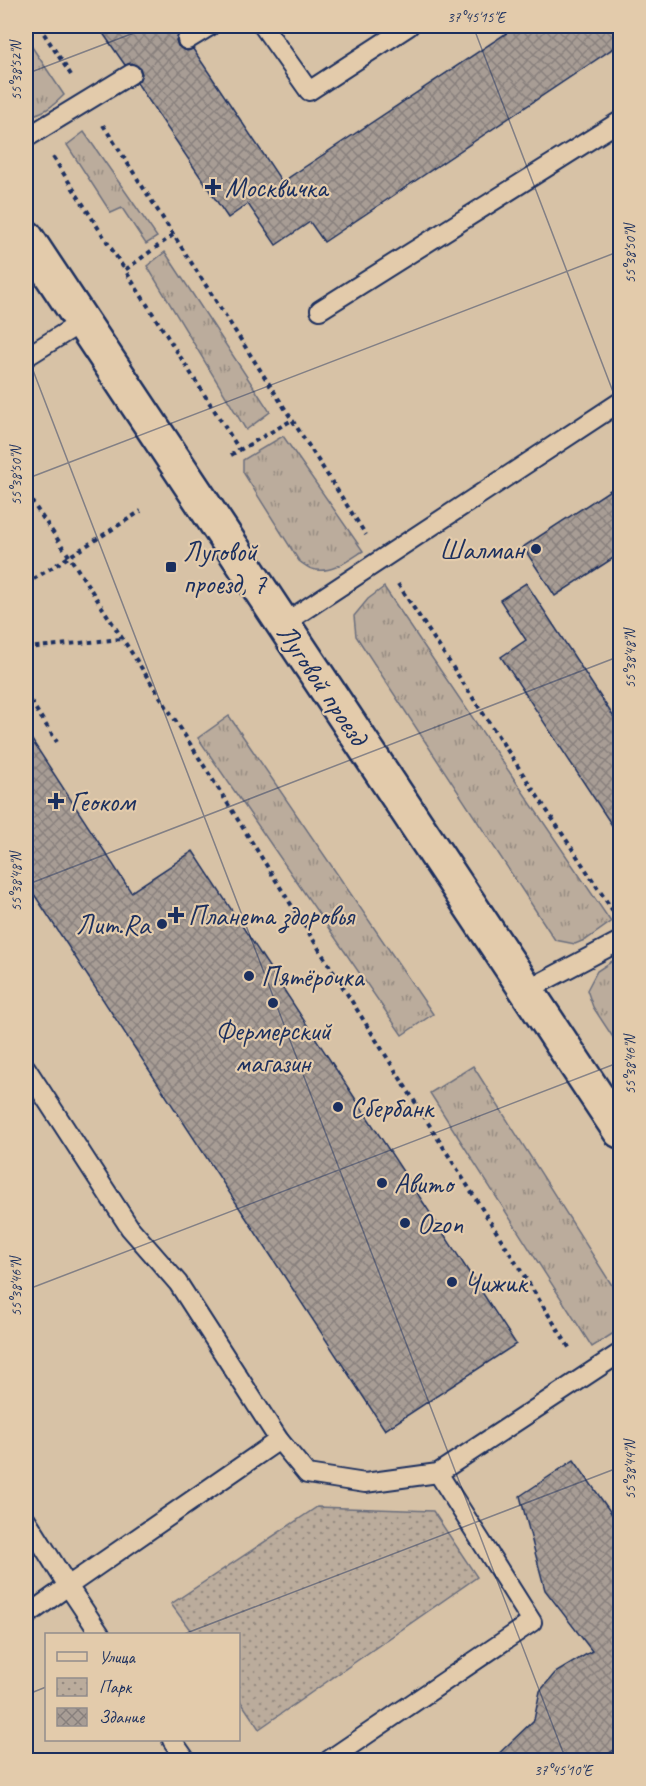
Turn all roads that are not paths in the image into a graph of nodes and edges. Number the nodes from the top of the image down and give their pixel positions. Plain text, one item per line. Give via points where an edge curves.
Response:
1 (210, 26) edge
2 (263, 26) edge
3 (409, 26) edge
4 (187, 40) dead end
5 (131, 74) dead end
6 (621, 120) edge
7 (26, 138) edge
8 (26, 237) edge
9 (320, 310) dead end
10 (82, 322) junction
11 (26, 357) edge
12 (621, 402) edge
13 (283, 624) junction
14 (621, 940) edge
15 (527, 990) junction
16 (26, 1068) edge
17 (621, 1131) edge
18 (621, 1353) edge
19 (279, 1440) junction
20 (438, 1473) junction
21 (26, 1519) edge
22 (68, 1586) junction
23 (26, 1616) edge
24 (99, 1633) edge
25 (173, 1741) edge
26 (186, 1761) edge
27 (329, 1761) edge

1 - 4 lane
2 - 3 lane via 309,91
5 - 7 lane
6 - 9 lane
8 - 10 street, Луговой проезд
10 - 11 lane
10 - 13 street, Луговой проезд
12 - 13 lane
13 - 15 street, Луговой проезд
14 - 15 lane
15 - 17 street, Луговой проезд
16 - 19 lane via 130,1228 178,1283
18 - 20 lane
19 - 20 lane via 307,1474 365,1483
19 - 22 lane
20 - 27 lane via 532,1622
21 - 22 lane
22 - 23 lane
22 - 24 lane
25 - 26 lane

